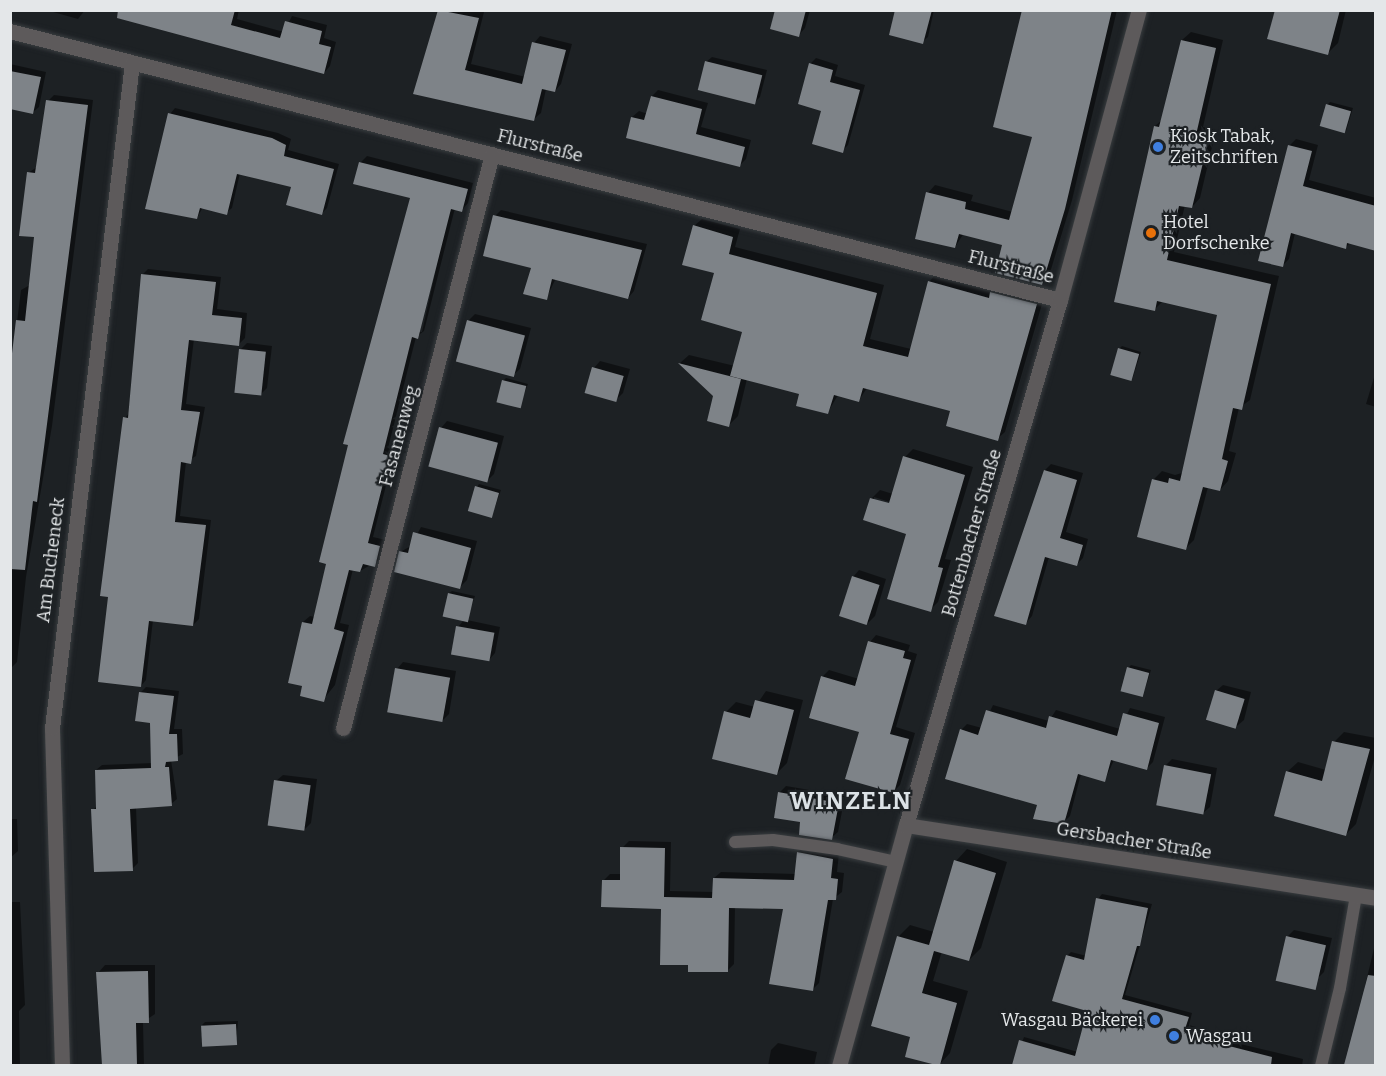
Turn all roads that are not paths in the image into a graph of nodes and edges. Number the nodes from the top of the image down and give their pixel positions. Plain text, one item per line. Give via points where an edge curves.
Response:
1 (1139, 10) edge
2 (10, 31) edge
3 (132, 63) junction
4 (492, 154) junction
5 (1060, 300) junction
6 (343, 728) dead end
7 (906, 825) junction
8 (735, 842) dead end
9 (896, 862) junction
10 (1356, 895) junction
11 (1376, 898) edge
12 (62, 1065) edge
13 (839, 1065) edge
14 (1321, 1065) edge

1 - 5 street, Bottenbacher Straße
2 - 3 street, Flurstraße
3 - 4 street, Flurstraße
3 - 12 street, Am Bucheneck via 52,728
4 - 5 street, Flurstraße
4 - 6 street, Fasanenweg
5 - 7 street, Bottenbacher Straße
7 - 9 street, Bottenbacher Straße
7 - 10 street, Gersbacher Straße
8 - 9 lane via 805,844
9 - 13 street, Bottenbacher Straße
10 - 11 street, Gersbacher Straße
10 - 14 lane via 1340,988

